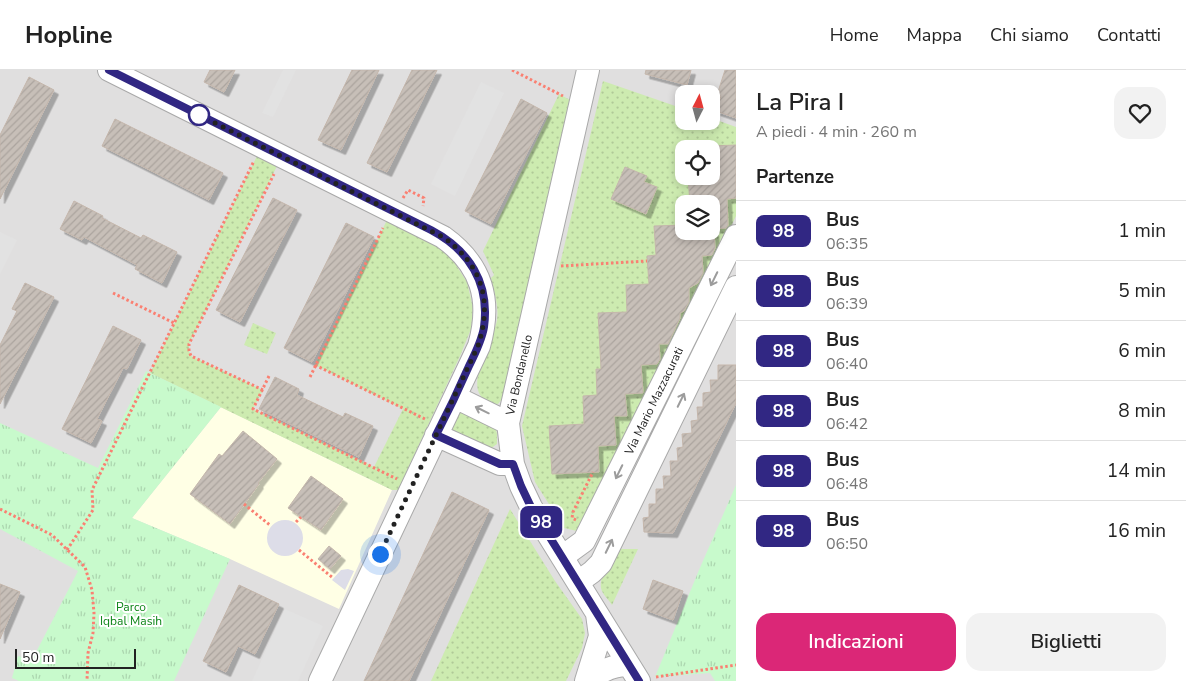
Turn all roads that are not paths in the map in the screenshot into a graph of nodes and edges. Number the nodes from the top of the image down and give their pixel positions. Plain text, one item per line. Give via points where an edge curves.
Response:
1 (109, 70) edge
2 (588, 70) edge
3 (736, 236) edge
4 (736, 287) edge
5 (455, 397) junction
6 (508, 423) junction
7 (433, 428) junction
8 (513, 464) junction
9 (562, 557) junction
10 (578, 582) junction
11 (597, 613) junction
12 (636, 676) edge
13 (320, 681) edge
14 (588, 681) edge

1 - 5 street via 443,237 457,247 466,257 483,292 484,328
2 - 6 street, Via Bondanello
3 -> 9 street, Via Mario Mazzacurati via 584,541
10 -> 4 street, Via Mario Mazzacurati via 600,563
6 -> 5 street
5 - 7 street
6 - 8 street, Via Bondanello
7 - 8 street via 500,464
7 - 13 street
8 - 9 street, Via Bondanello via 531,507
9 - 10 street, Via Bondanello
10 - 11 street, Via Bondanello
11 - 12 street, Via Bondanello
11 - 14 street via 600,636
12 - 14 street via 618,665 607,668

